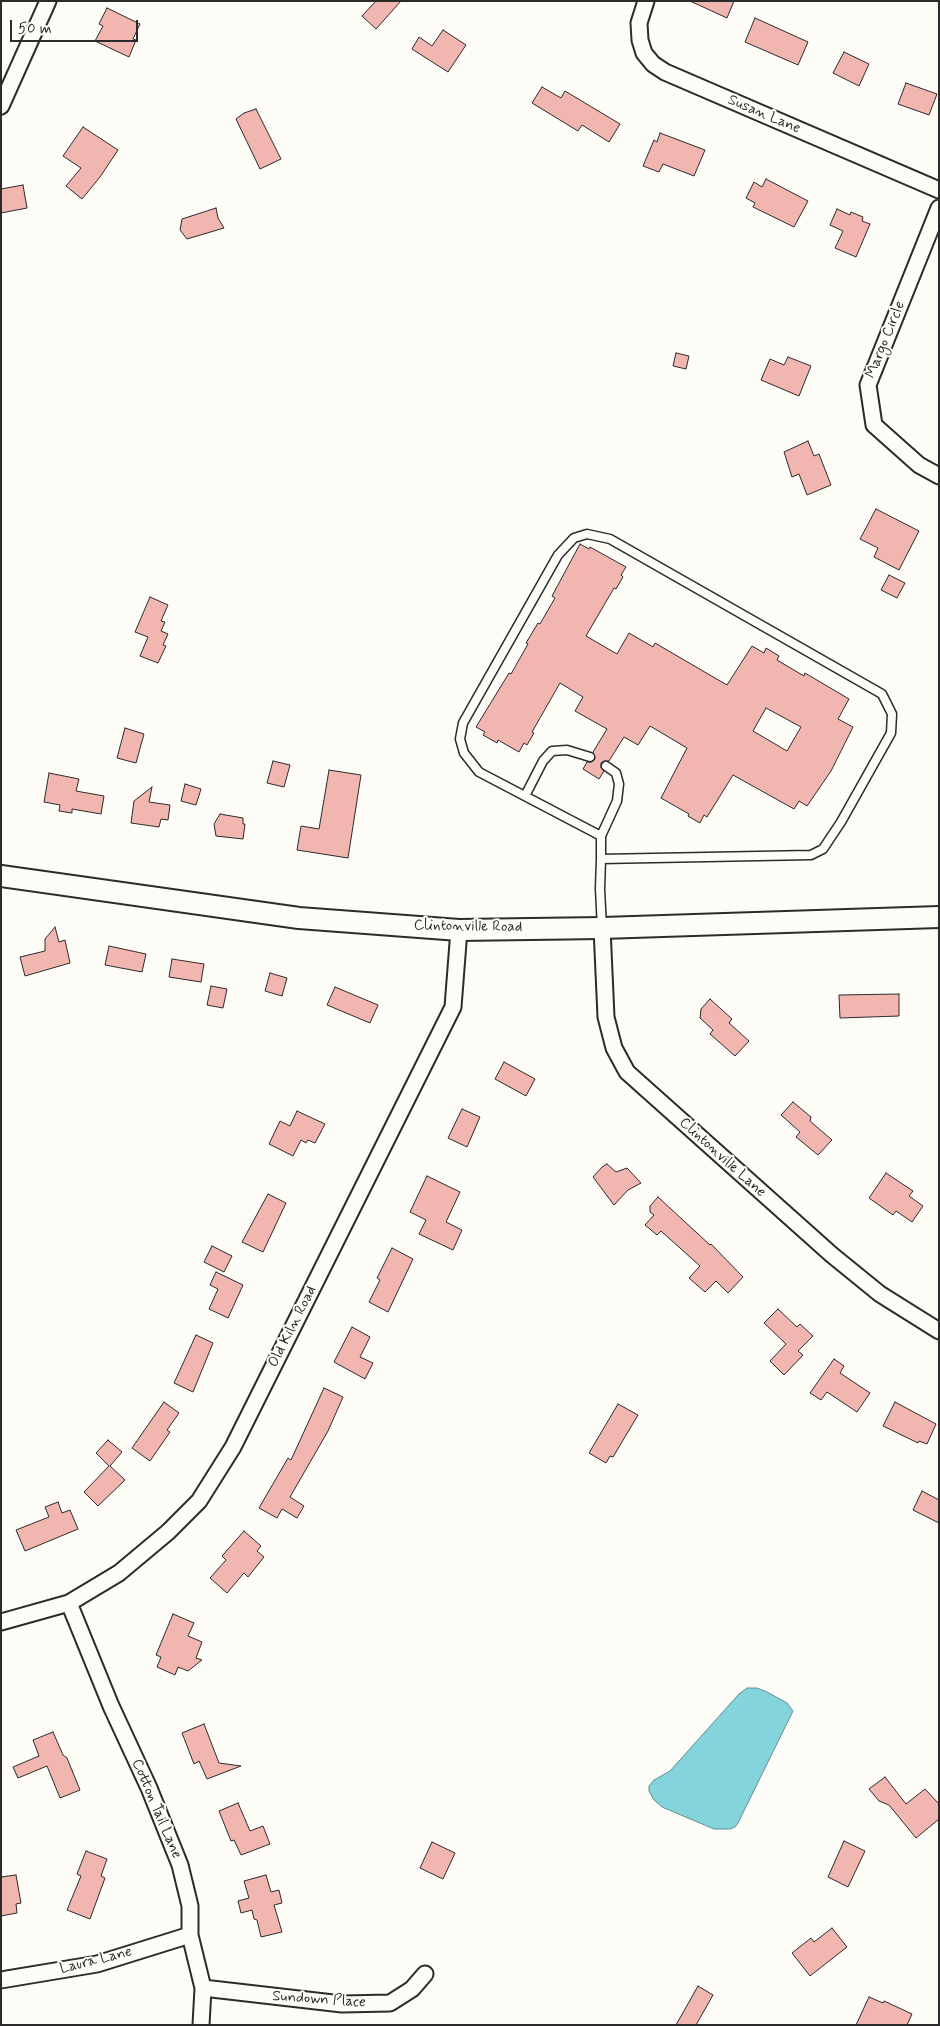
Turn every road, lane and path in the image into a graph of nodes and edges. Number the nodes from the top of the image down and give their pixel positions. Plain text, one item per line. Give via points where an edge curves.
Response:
1 (48, 1) edge
2 (646, 1) edge
3 (1, 106) edge
4 (939, 190) edge
5 (939, 208) edge
6 (939, 476) edge
7 (590, 757) dead end
8 (606, 766) dead end
9 (524, 796) junction
10 (601, 836) junction
11 (601, 859) junction
12 (1, 876) edge
13 (939, 917) edge
14 (602, 928) junction
15 (459, 930) junction
16 (939, 1330) edge
17 (68, 1602) junction
18 (1, 1622) edge
19 (190, 1935) junction
20 (425, 1974) dead end
21 (1, 1980) edge
22 (203, 1988) junction
23 (201, 2025) edge

1 - 3 street
2 - 4 street, Susan Lane via 639,24 640,40 653,64 665,72
5 - 6 street, Margo Circle via 868,385 874,425 919,465
7 - 9 lane via 567,750 552,751
8 - 10 lane via 616,773 619,784 617,801
9 - 10 lane
9 - 11 lane via 479,772 464,754 461,731 558,555 574,538 588,534 610,539 882,694 892,714 891,733 823,850 811,855
10 - 11 lane
11 - 14 lane
12 - 15 main road, Clintonville Road via 299,918
13 - 14 main road, Clintonville Road
14 - 15 main road, Clintonville Road
14 - 16 street, Clintonville Lane via 606,1017 614,1048 627,1072 832,1255 880,1294
15 - 17 street, Old Kiln Road via 453,1007 233,1447 199,1501 168,1532 119,1573
17 - 18 street, Old Kiln Road
17 - 19 street, Cotton Tail Lane via 180,1865 190,1906
19 - 21 street, Laura Lane via 97,1964
19 - 22 street, Cotton Tail Lane
20 - 22 street, Sundown Place via 390,2003 342,2004
22 - 23 street, Cotton Tail Lane

